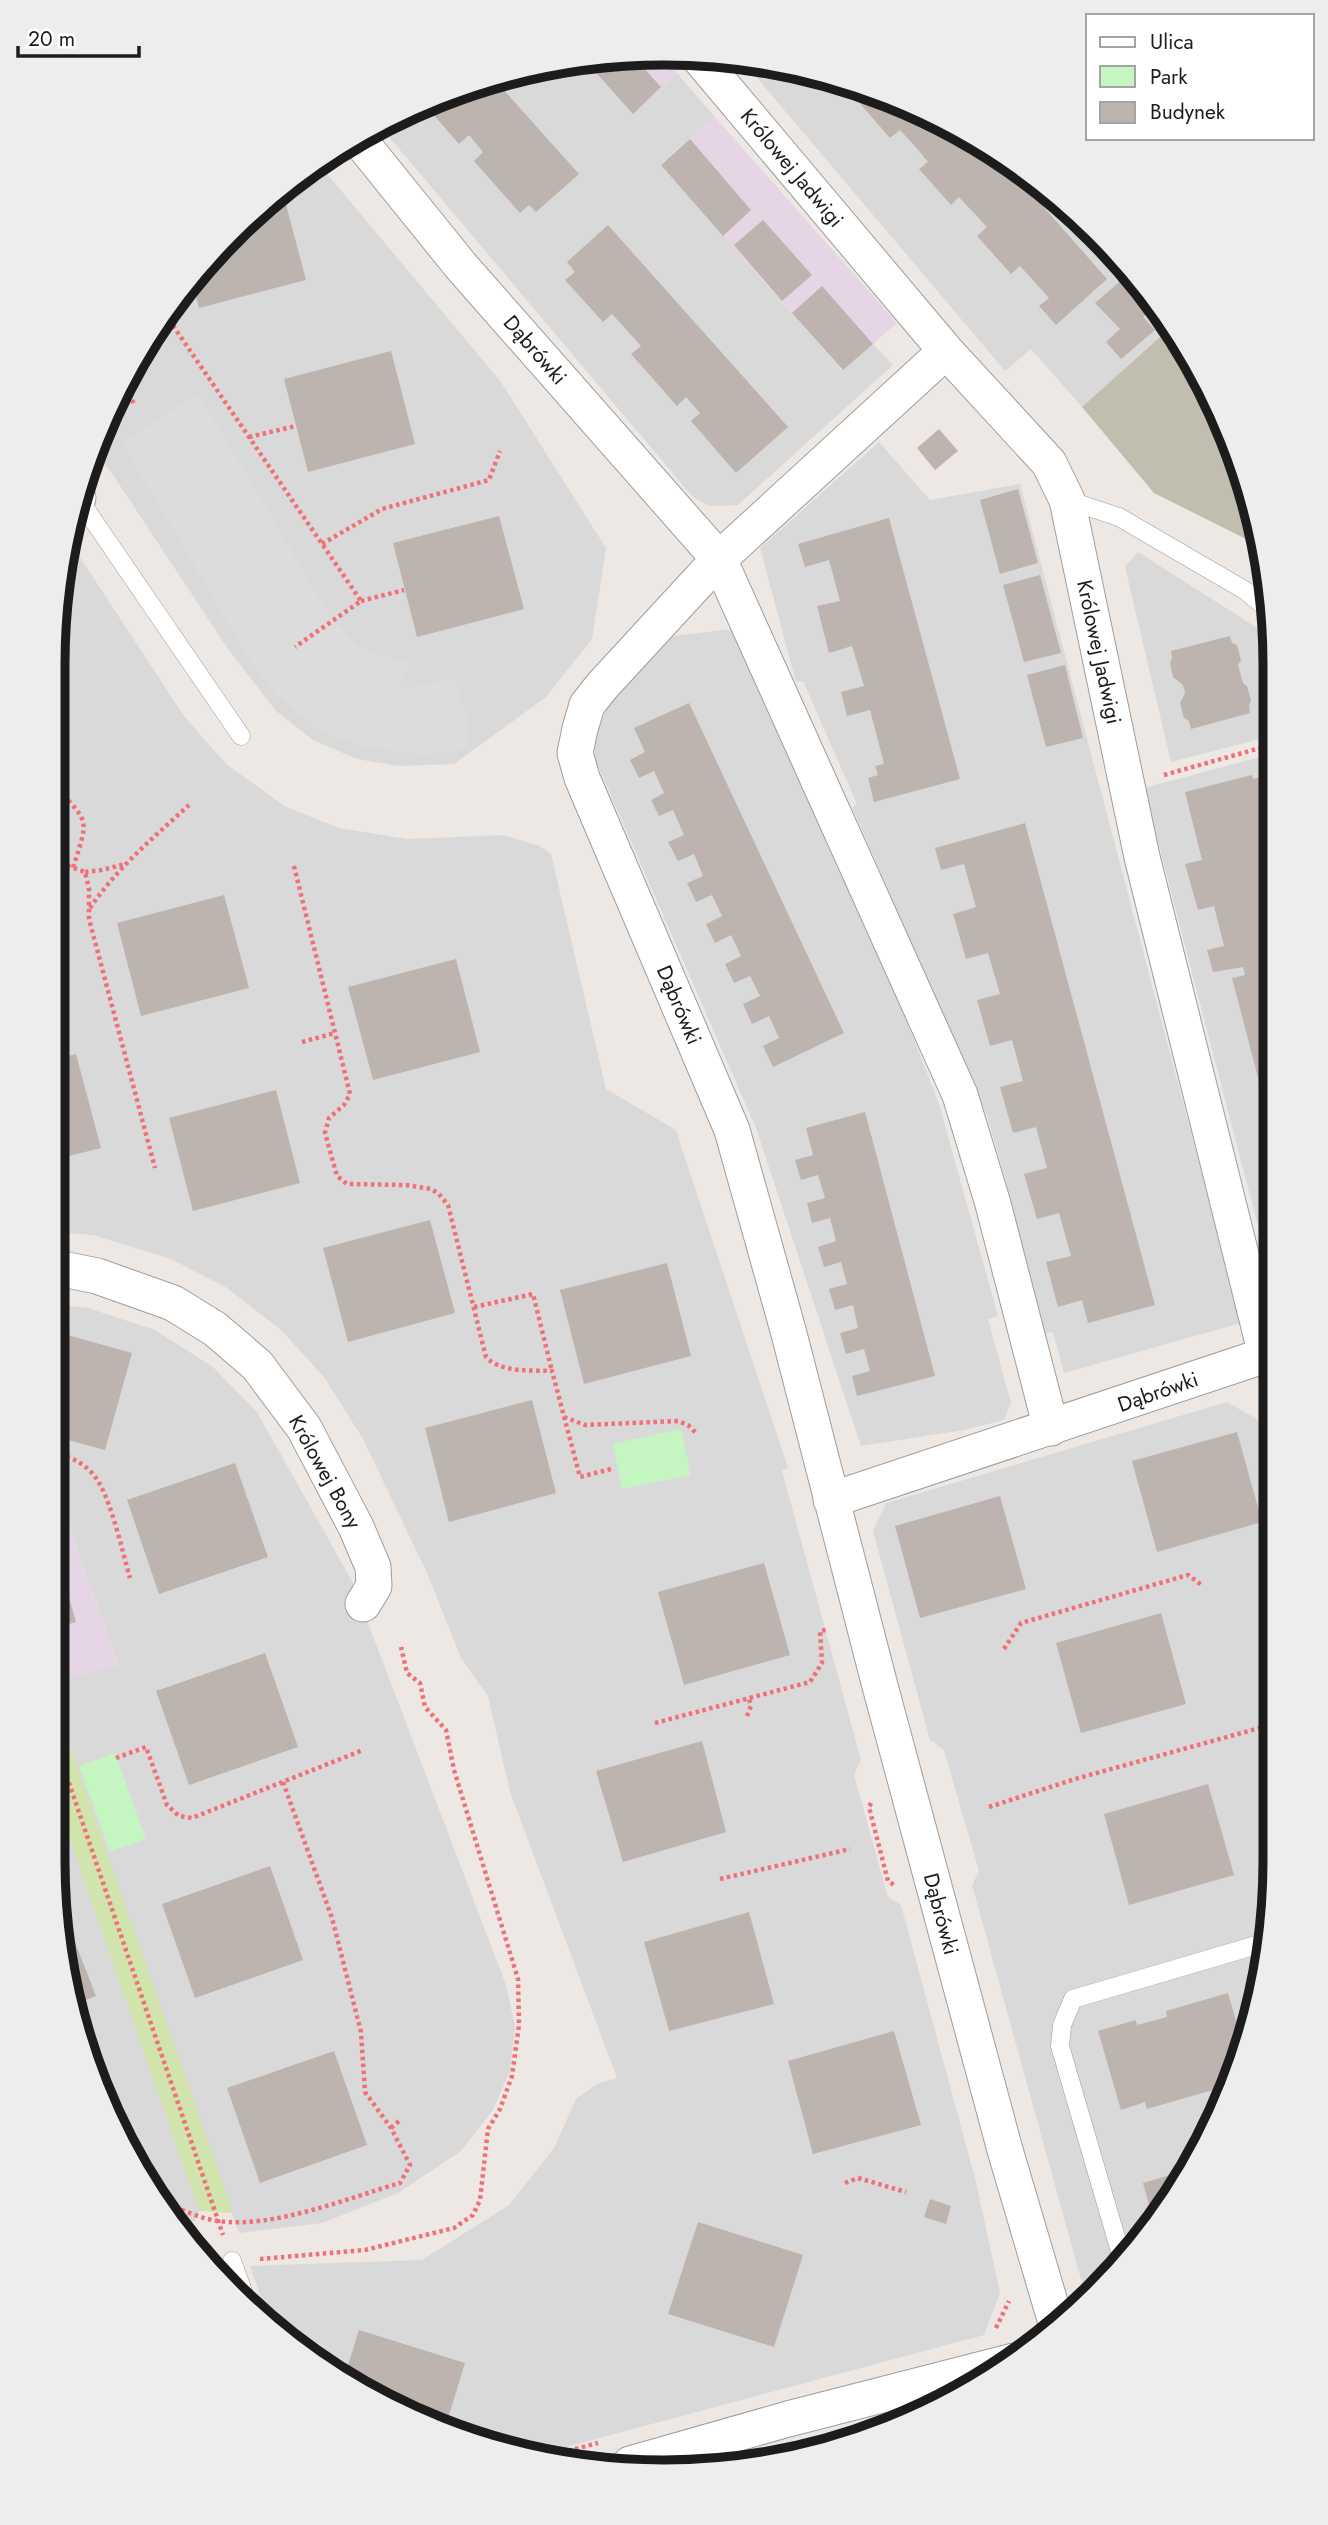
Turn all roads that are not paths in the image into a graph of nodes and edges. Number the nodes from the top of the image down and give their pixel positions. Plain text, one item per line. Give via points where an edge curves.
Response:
1 (706, 66) edge
2 (364, 145) edge
3 (946, 351) junction
4 (1067, 500) junction
5 (85, 509) edge
6 (719, 559) junction
7 (1260, 602) edge
8 (241, 736) dead end
9 (65, 1269) edge
10 (1263, 1337) edge
11 (1263, 1363) edge
12 (1051, 1428) junction
13 (831, 1500) junction
14 (363, 1604) dead end
15 (1257, 1945) edge
16 (1120, 2250) edge
17 (232, 2261) road end
18 (241, 2286) edge
19 (1054, 2316) edge
20 (980, 2370) edge
21 (646, 2460) edge

1 - 3 street, Królowej Jadwigi
2 - 6 street, Dąbrówki via 461,266
3 - 4 street, Królowej Jadwigi via 1049,463
3 - 6 street, Dąbrówki
4 - 7 lane via 1119,517
4 - 10 street, Królowej Jadwigi via 1142,857
5 - 8 lane
6 - 12 street, Dąbrówki via 960,1095
6 - 13 street, Dąbrówki via 587,705 575,753 732,1130
9 - 14 street, Królowej Bony via 173,1303 215,1329 257,1365 304,1427 356,1527 373,1567 374,1586
11 - 12 street, Dąbrówki
12 - 13 street, Dąbrówki
13 - 19 street, Dąbrówki
15 - 16 lane via 1073,1999 1062,2025 1060,2046
17 - 18 lane
20 - 21 street

